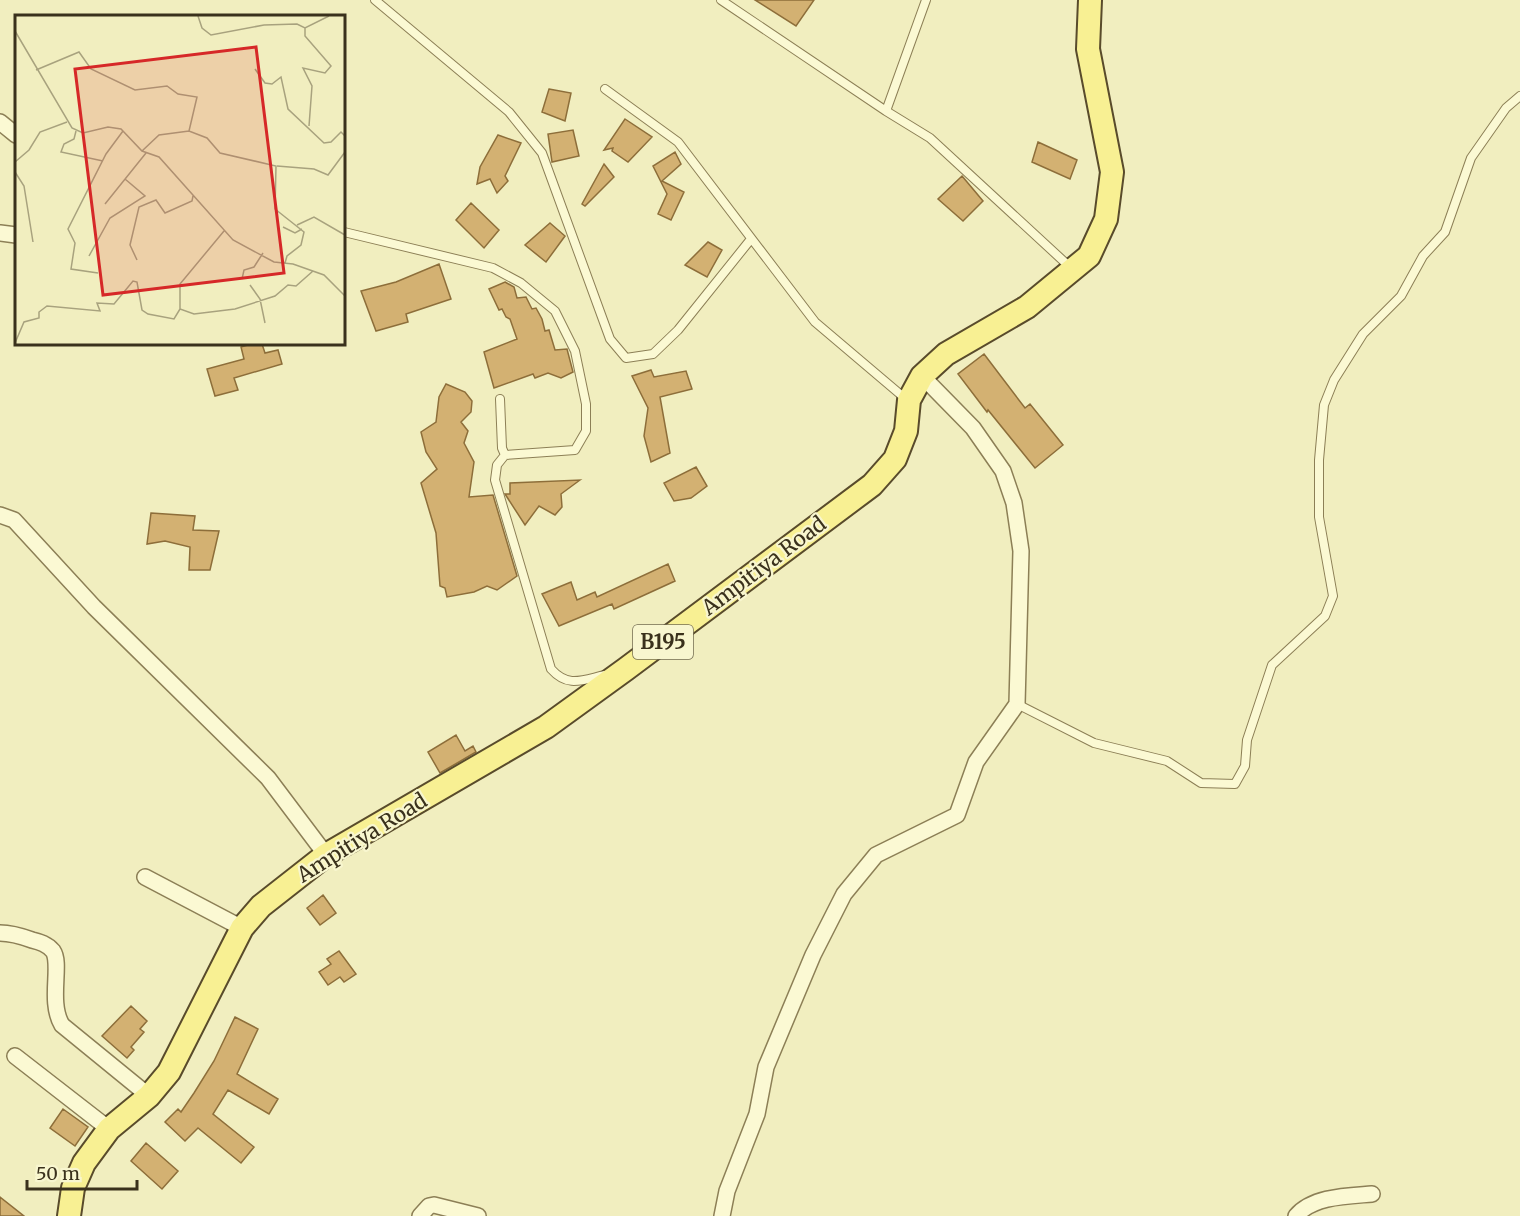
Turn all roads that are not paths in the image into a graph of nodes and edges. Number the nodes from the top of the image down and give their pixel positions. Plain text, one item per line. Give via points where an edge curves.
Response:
1 (375, 0) edge
2 (721, 0) edge
3 (926, 0) edge
4 (1090, 0) edge
5 (605, 89) dead end
6 (1520, 96) edge
7 (886, 111) junction
8 (0, 122) edge
9 (15, 134) edge
10 (345, 232) edge
11 (0, 233) edge
12 (15, 235) edge
13 (751, 239) junction
14 (1072, 269) junction
15 (922, 376) junction
16 (500, 399) dead end
17 (909, 400) junction
18 (505, 455) junction
19 (0, 515) edge
20 (626, 669) junction
21 (1017, 704) junction
22 (326, 855) junction
23 (145, 876) dead end
24 (242, 928) junction
25 (0, 933) edge
26 (15, 1056) dead end
27 (149, 1096) junction
28 (109, 1129) junction
29 (1372, 1194) dead end
30 (69, 1216) edge
31 (420, 1216) edge
32 (478, 1216) edge
33 (722, 1216) edge
34 (1296, 1216) edge

1 - 13 lane via 509,112 542,153 610,339 626,358 653,354 678,330
2 - 7 lane
3 - 7 lane
4 - 14 main road, Ampitiya Road / B195 via 1088,49 1112,172 1106,219 1089,256
5 - 13 lane via 678,142
6 - 21 lane via 1506,108 1471,158 1445,232 1423,256 1401,296 1363,334 1334,380 1324,405 1318,472 1318,517 1333,596 1325,616 1272,664 1247,740 1245,766 1235,784 1201,783 1167,761 1094,743
7 - 14 lane via 930,138
8 - 9 street
10 - 18 lane via 493,268 521,283 555,312 575,351 586,404 586,431 575,450
11 - 12 street
13 - 17 lane via 815,322
14 - 15 main road, Ampitiya Road / B195 via 1027,307 946,354
15 - 17 main road, Ampitiya Road / B195
15 - 21 street via 973,428 1003,471 1014,503 1021,551
16 - 18 lane
17 - 20 main road, Ampitiya Road / B195 via 906,431 895,459 872,485
18 - 20 lane via 497,465 495,480 551,669 560,679 573,682
19 - 22 street via 14,520 94,608 268,778
20 - 22 main road, Ampitiya Road / B195 via 546,727
21 - 33 street via 976,762 957,815 876,855 844,894 765,1067 757,1114 727,1191
22 - 24 main road, Ampitiya Road / B195 via 261,906
23 - 24 street
24 - 27 main road, Ampitiya Road / B195 via 169,1072
25 - 27 street via 13,933 45,944 54,953 55,1007 62,1025
26 - 28 street
27 - 28 main road, Ampitiya Road / B195
28 - 30 main road, Ampitiya Road / B195 via 84,1163 73,1188
29 - 34 street via 1335,1197 1302,1209
31 - 32 street via 434,1205

